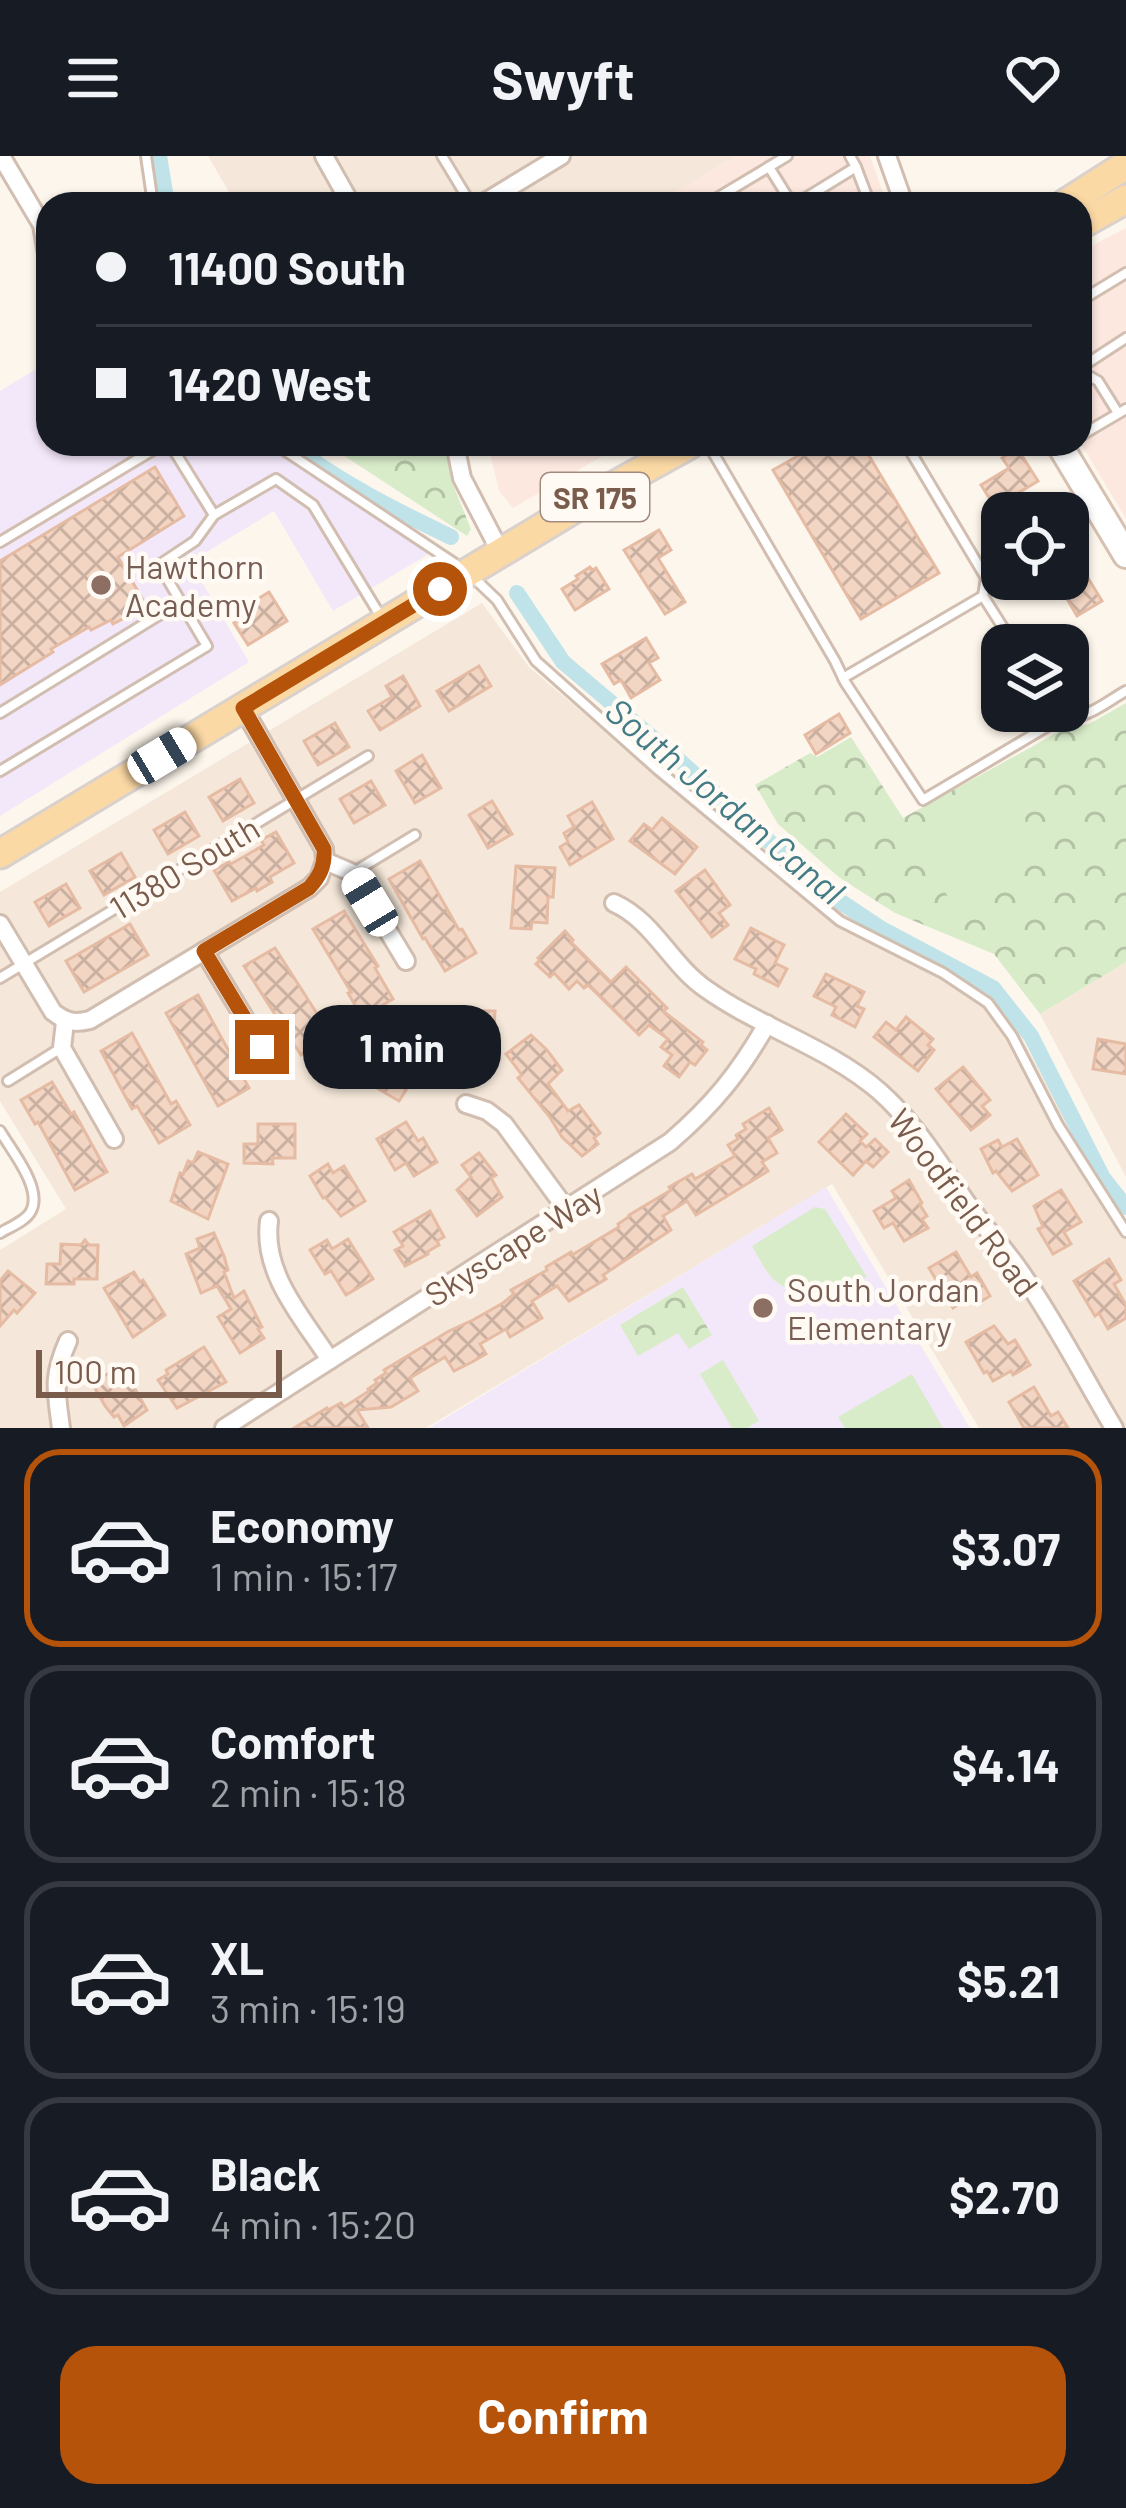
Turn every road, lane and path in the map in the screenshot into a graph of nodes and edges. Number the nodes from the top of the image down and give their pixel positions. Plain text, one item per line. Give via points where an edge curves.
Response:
1 (146, 156) edge
2 (324, 156) edge
3 (442, 156) edge
4 (561, 156) edge
5 (787, 156) edge
6 (850, 156) edge
7 (887, 156) edge
8 (1126, 165) edge
9 (769, 167) junction
10 (856, 167) junction
11 (4, 169) edge
12 (151, 192) edge
13 (344, 192) edge
14 (464, 192) edge
15 (502, 192) edge
16 (727, 192) edge
17 (786, 192) edge
18 (814, 192) edge
19 (865, 192) edge
20 (900, 192) edge
21 (1084, 192) edge
22 (1126, 199) edge
23 (36, 216) edge
24 (1092, 218) edge
25 (1126, 273) edge
26 (1092, 294) edge
27 (1126, 338) edge
28 (1092, 361) edge
29 (1092, 377) edge
30 (1122, 411) edge
31 (1092, 428) edge
32 (146, 456) edge
33 (174, 456) edge
34 (292, 456) edge
35 (457, 456) edge
36 (669, 456) edge
37 (715, 456) edge
38 (912, 456) edge
39 (1074, 456) edge
40 (214, 515) junction
41 (0, 542) edge
42 (1122, 542) edge
43 (501, 553) junction
44 (981, 570) edge
45 (468, 572) junction
46 (981, 597) edge
47 (180, 602) junction
48 (384, 622) junction
49 (843, 678) junction
50 (1126, 691) edge
51 (243, 708) junction
52 (0, 712) edge
53 (1089, 712) edge
54 (1030, 732) edge
55 (368, 756) dead end
56 (0, 771) edge
57 (296, 800) junction
58 (415, 835) dead end
59 (0, 854) edge
60 (325, 861) junction
61 (353, 872) junction
62 (614, 903) dead end
63 (0, 924) edge
64 (204, 951) junction
65 (406, 961) dead end
66 (23, 963) junction
67 (0, 978) edge
68 (65, 1022) junction
69 (767, 1024) junction
70 (262, 1047) dead end
71 (62, 1048) junction
72 (8, 1081) dead end
73 (466, 1104) dead end
74 (0, 1131) edge
75 (114, 1138) dead end
76 (566, 1210) junction
77 (269, 1221) dead end
78 (1126, 1232) edge
79 (0, 1234) edge
80 (68, 1341) dead end
81 (330, 1360) junction
82 (61, 1428) edge
83 (224, 1428) edge
84 (1114, 1428) edge

1 - 12 lane
2 - 13 street
3 - 14 lane
4 - 15 street
5 - 9 lane
6 - 10 lane
7 - 20 street
8 - 21 main road
9 - 16 lane
9 - 17 lane
10 - 18 lane
10 - 19 lane
11 - 23 street
22 - 24 main road
25 - 26 lane
27 - 28 lane
29 - 30 lane
30 - 31 lane
32 - 41 lane
33 - 40 lane
34 - 45 lane
35 - 43 street
36 - 43 main road, SR 175
37 - 49 lane
38 - 44 lane
39 - 42 street
40 - 47 lane via 195,541 159,566
40 - 48 lane via 276,479 314,505
43 - 45 main road, SR 175
45 - 48 main road, SR 175
45 - 78 lane via 497,600 536,661 657,770 840,921 988,1003
46 - 49 lane
47 - 52 lane
47 - 56 lane via 207,646
48 - 51 main road, SR 175
49 - 54 lane via 922,800
50 - 53 lane
51 - 57 street
51 - 59 main road, SR 175
55 - 57 lane, 11380 South
57 - 60 street
57 - 66 lane, 11380 South
58 - 61 lane
60 - 61 street
60 - 64 street via 309,888
61 - 65 street
62 - 69 street, Woodfield Road via 646,924 697,983
63 - 66 street
64 - 68 street via 90,1020
64 - 70 street
66 - 67 lane, 11380 South
66 - 68 street
68 - 71 street
69 - 76 street, Skyscape Way via 705,1112
69 - 84 street, Woodfield Road via 849,1068 908,1120 1020,1270
71 - 72 lane
71 - 75 street
73 - 76 street via 504,1124
74 - 79 lane via 34,1200 24,1219
76 - 81 street, Skyscape Way
77 - 81 street via 272,1265
80 - 82 street via 55,1384
81 - 83 street, Skyscape Way

